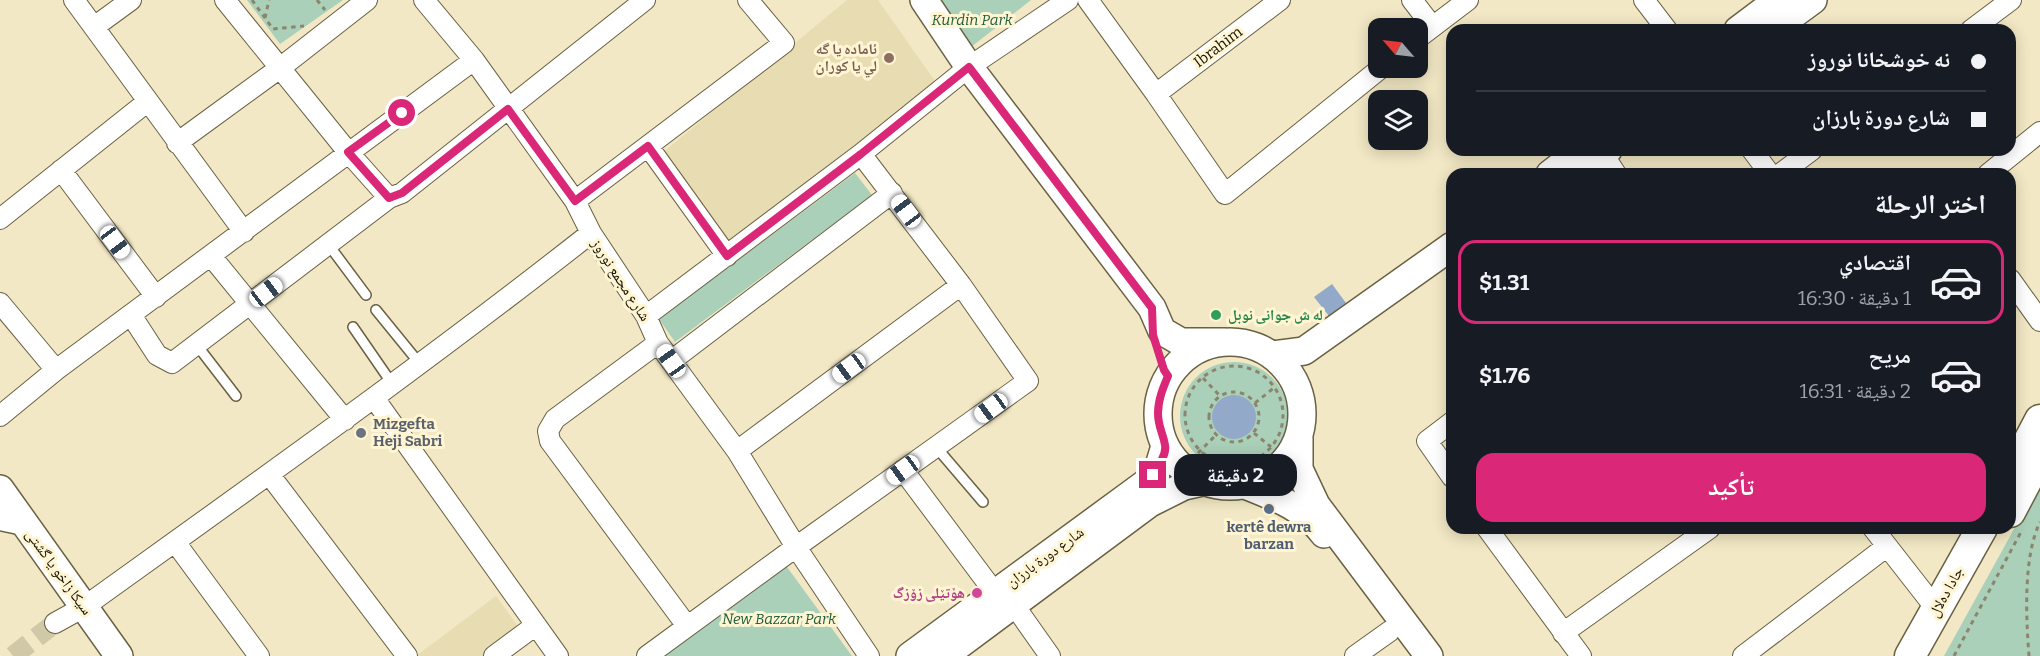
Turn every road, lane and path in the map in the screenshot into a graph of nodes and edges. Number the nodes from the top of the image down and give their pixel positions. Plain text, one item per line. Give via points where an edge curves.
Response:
1 (74, 0) edge
2 (131, 0) edge
3 (225, 0) edge
4 (252, 0) edge
5 (269, 0) edge
6 (317, 0) edge
7 (367, 0) edge
8 (424, 0) edge
9 (645, 0) edge
10 (748, 0) edge
11 (924, 0) edge
12 (1068, 0) edge
13 (1088, 0) edge
14 (1280, 0) edge
15 (1412, 0) edge
16 (1468, 0) edge
17 (1644, 0) edge
18 (1778, 0) edge
19 (1813, 0) edge
20 (2011, 0) edge
21 (327, 13) dead end
22 (265, 18) junction
23 (1419, 18) edge
24 (311, 22) dead end
25 (1663, 24) edge
26 (1746, 24) edge
27 (1780, 24) edge
28 (1979, 24) edge
29 (94, 27) junction
30 (1428, 30) edge
31 (474, 60) junction
32 (969, 67) junction
33 (280, 68) junction
34 (1369, 78) edge
35 (1156, 94) junction
36 (147, 102) junction
37 (508, 109) junction
38 (2040, 132) edge
39 (177, 142) junction
40 (648, 146) junction
41 (2016, 151) edge
42 (348, 152) junction
43 (861, 154) junction
44 (1804, 156) edge
45 (2010, 156) edge
46 (1602, 157) edge
47 (1568, 168) edge
48 (1585, 168) edge
49 (1788, 168) edge
50 (1995, 168) edge
51 (61, 170) junction
52 (892, 193) junction
53 (389, 198) junction
54 (575, 201) junction
55 (0, 219) edge
56 (244, 232) junction
57 (591, 233) junction
58 (328, 244) junction
59 (1446, 250) edge
60 (211, 256) junction
61 (727, 256) junction
62 (1446, 267) edge
63 (961, 285) junction
64 (2016, 287) edge
65 (366, 295) dead end
66 (156, 297) junction
67 (0, 303) edge
68 (250, 303) junction
69 (1152, 308) junction
70 (376, 310) dead end
71 (131, 315) junction
72 (646, 316) junction
73 (2040, 321) edge
74 (353, 327) dead end
75 (1225, 342) junction
76 (658, 343) junction
77 (196, 344) junction
78 (1274, 356) junction
79 (671, 361) junction
80 (420, 364) junction
81 (56, 370) junction
82 (1168, 376) junction
83 (1203, 378) junction
84 (393, 385) junction
85 (1287, 389) junction
86 (236, 396) dead end
87 (1221, 396) junction
88 (374, 398) junction
89 (1255, 403) junction
90 (0, 416) edge
91 (345, 420) junction
92 (2040, 420) edge
93 (1446, 426) edge
94 (1254, 433) junction
95 (1216, 435) junction
96 (1299, 438) junction
97 (935, 447) junction
98 (1271, 447) junction
99 (1201, 450) junction
100 (737, 451) junction
101 (1170, 453) junction
102 (2040, 456) edge
103 (2016, 466) edge
104 (1446, 469) edge
105 (903, 470) junction
106 (269, 474) junction
107 (1203, 482) junction
108 (1245, 485) junction
109 (0, 489) edge
110 (983, 502) dead end
111 (2016, 513) edge
112 (12, 520) edge
113 (2040, 522) edge
114 (1495, 534) edge
115 (1702, 534) edge
116 (1877, 534) edge
117 (1979, 534) edge
118 (2006, 534) edge
119 (2006, 534) edge
120 (175, 542) junction
121 (796, 546) junction
122 (1886, 546) junction
123 (1005, 599) junction
124 (84, 607) junction
125 (1937, 610) junction
126 (55, 623) tunnel mouth
127 (536, 625) junction
128 (687, 626) junction
129 (1390, 631) junction
130 (1563, 633) junction
131 (1946, 652) edge
132 (118, 656) edge
133 (258, 656) edge
134 (407, 656) edge
135 (494, 656) edge
136 (558, 656) edge
137 (647, 656) edge
138 (869, 656) edge
139 (910, 656) edge
140 (944, 656) edge
141 (1050, 656) edge
142 (1355, 656) edge
143 (1408, 656) edge
144 (1429, 656) edge
145 (1581, 656) edge
146 (1743, 656) edge
147 (1910, 656) edge
148 (1954, 656) edge
149 (1960, 656) edge
150 (2029, 656) edge

1 - 29 street
2 - 29 street
3 - 33 street
4 - 22 path
5 - 22 path
6 - 21 path
7 - 33 street
8 - 31 street, شارع مجمع نوروز
9 - 37 street
10 - 40 street via 784,43
11 - 32 main road
12 - 32 street
13 - 35 street
14 - 35 street, Ibrahim
15 - 23 street
16 - 30 street
17 - 25 street
18 - 26 main road
19 - 27 main road
20 - 28 street
22 - 24 path via 273,29 303,27
29 - 36 street
31 - 37 street, شارع مجمع نوروز
31 - 42 street
32 - 43 street
32 - 69 main road
33 - 39 street
33 - 42 street
34 - 35 street via 1225,194
36 - 39 street
36 - 51 street
37 - 53 street via 402,193
37 - 54 street, شارع مجمع نوروز
38 - 41 street
39 - 56 street
40 - 54 street
40 - 61 street
42 - 53 street
42 - 56 street
43 - 52 street
43 - 61 street
44 - 49 street
45 - 50 street
46 - 47 main road
46 - 48 main road
51 - 55 street
51 - 66 street
52 - 63 street
52 - 79 street
53 - 58 street
54 - 57 street, شارع مجمع نوروز
56 - 60 street
57 - 72 street, شارع مجمع نوروز
57 - 80 street
58 - 65 lane
58 - 68 street
59 - 78 main road via 1304,351
60 - 66 street
60 - 68 street
61 - 72 street
62 - 85 main road
63 - 97 street via 1028,381
63 - 100 street
64 - 73 street
66 - 71 street
67 - 81 street
68 - 77 street
68 - 91 street
69 - 75 main road via 1162,331 1181,342
69 - 82 main road via 1153,335
70 - 80 lane
71 - 77 street via 157,355 172,363
71 - 81 street
72 - 76 street, شارع مجمع نوروز
74 - 84 lane
75 - 78 main road via 1250,345
75 - 82 main road via 1192,352
76 - 79 street, شارع مجمع نوروز
76 - 128 street via 555,420 548,431 550,441
77 - 86 lane
78 - 85 main road via 1289,371
79 - 100 street, شارع مجمع نوروز
80 - 84 street
81 - 90 street
82 - 101 main road via 1158,410 1159,428
83 - 85 path via 1233,366 1249,368
83 - 87 path
83 - 99 path via 1190,397 1186,418 1189,433
84 - 88 street
85 - 89 path
85 - 96 main road via 1303,406
85 - 98 path via 1281,402 1280,434
87 - 89 path via 1243,393
87 - 95 path via 1209,414
88 - 91 street
88 - 127 street
89 - 94 path via 1259,418
91 - 106 street
92 - 103 main road
93 - 104 street via 1426,441
94 - 95 path via 1231,443
94 - 98 path
95 - 99 path
96 - 108 main road via 1278,469
96 - 144 main road via 1299,469 1316,505
97 - 105 street
97 - 110 lane
98 - 99 path via 1260,457 1233,464 1219,462
99 - 101 path via 1193,458
100 - 121 street, شارع مجمع نوروز
101 - 107 main road via 1184,470
101 - 123 main road, شارع دورة بارزان via 1146,483
102 - 111 main road, جادا دەلال
105 - 121 street
105 - 123 street
106 - 120 street
106 - 134 street
107 - 108 main road via 1228,487
107 - 123 main road via 1184,486 1150,503
108 - 129 main road via 1290,504 1321,530
109 - 112 main road, سیکا زاخو یا گشتى
112 - 124 main road, سیکا زاخو یا گشتى
113 - 150 path via 2031,547 2026,614
114 - 130 street
115 - 130 street
116 - 122 street
117 - 125 main road, جادا دەلال
118 - 131 main road, جادا دەلال
119 - 131 path
120 - 124 street
120 - 133 street
121 - 128 street
121 - 138 street, شارع مجمع نوروز
122 - 125 street
122 - 146 street
123 - 139 main road, شارع دورة بارزان
123 - 140 main road, شارع دورة بارزان
123 - 141 street
124 - 126 street
124 - 132 main road, سیکا زاخو یا گشتى
125 - 147 main road, جادا دەلال
127 - 135 street
127 - 136 street
128 - 137 street
129 - 142 street
129 - 143 main road
130 - 145 street
131 - 148 path
131 - 149 path

